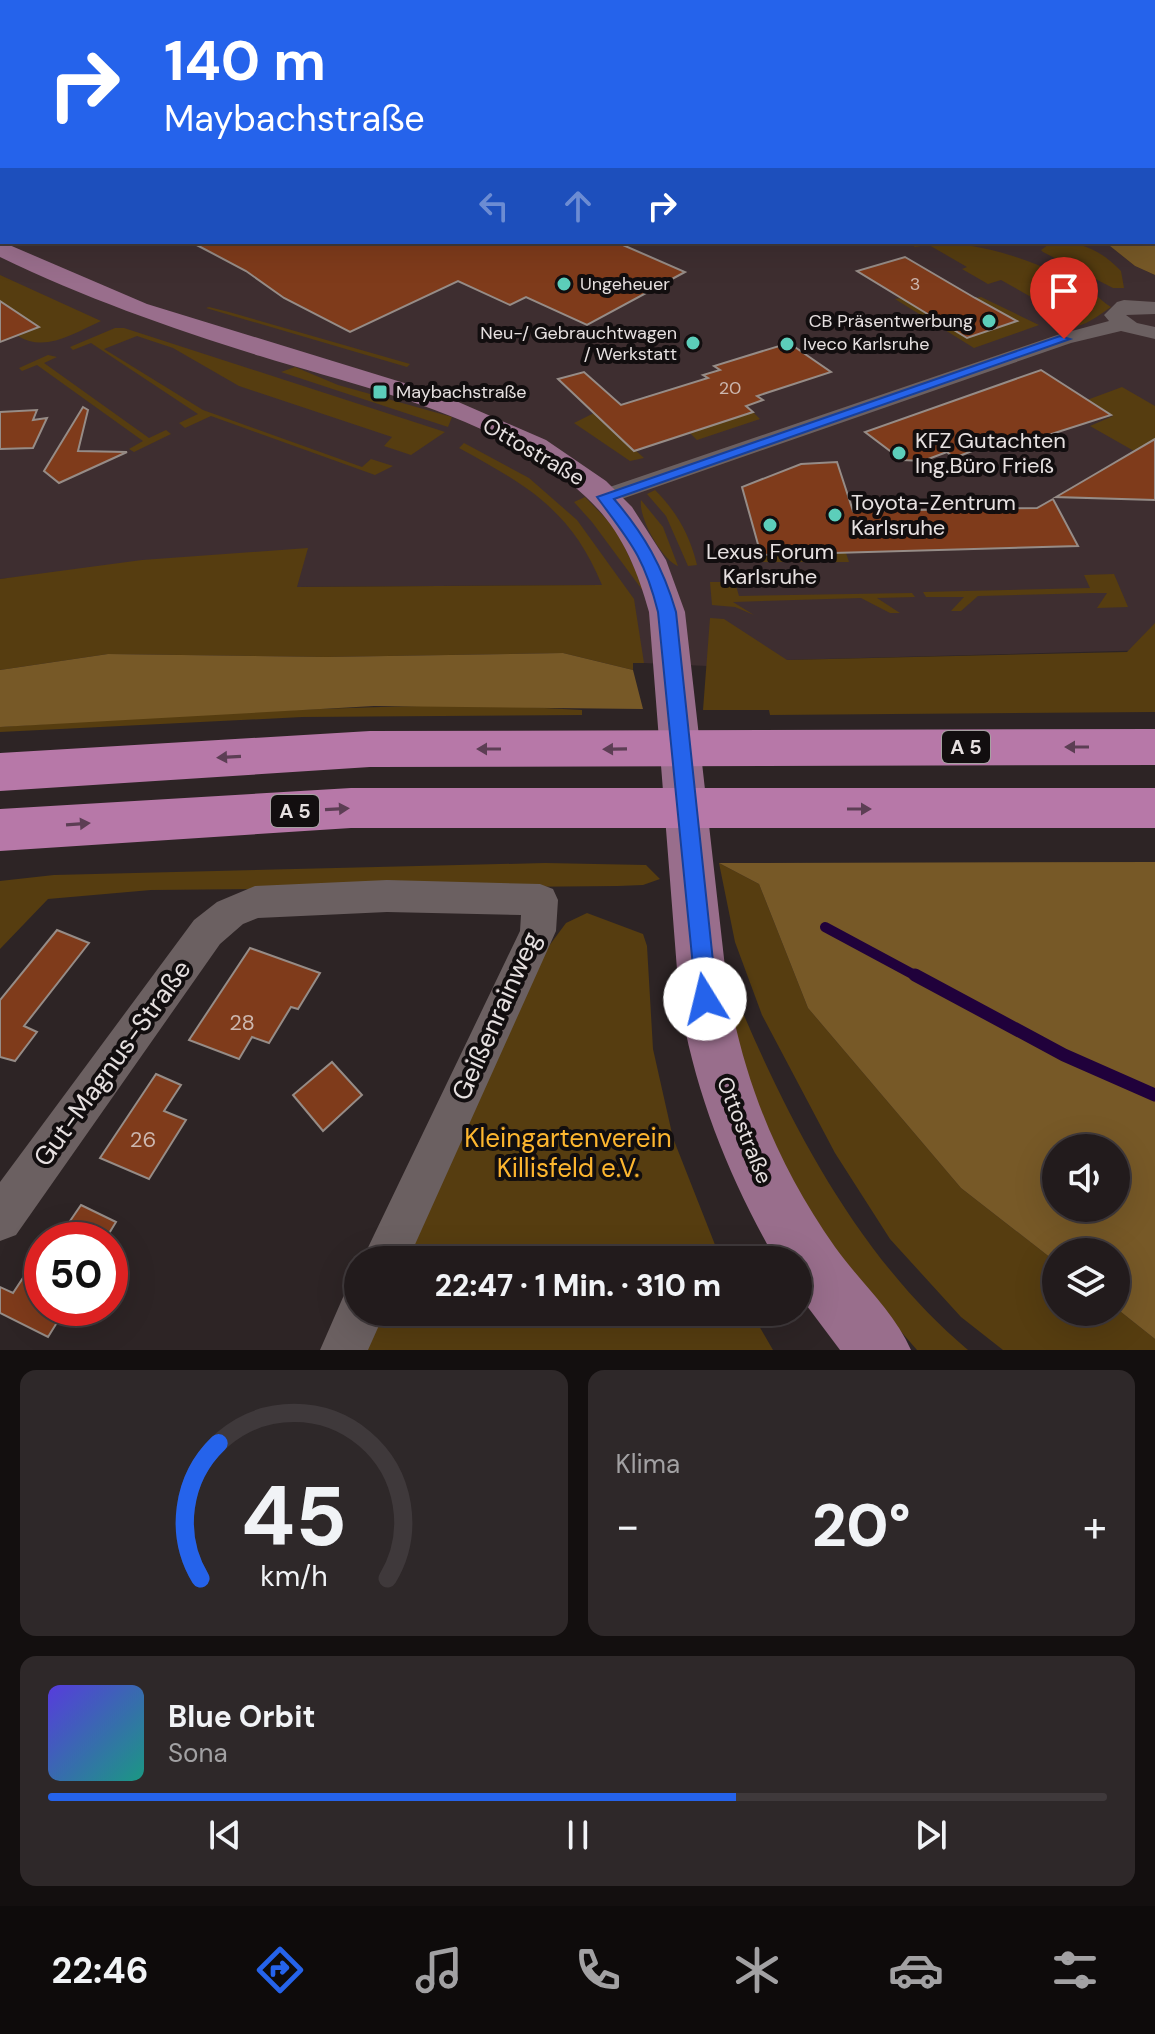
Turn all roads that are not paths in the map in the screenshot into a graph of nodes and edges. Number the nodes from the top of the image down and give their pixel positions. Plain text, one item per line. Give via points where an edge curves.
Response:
1 (0, 248) edge
2 (1155, 308) edge
3 (1122, 324) junction
4 (1155, 333) edge
5 (604, 497) junction
6 (1155, 747) edge
7 (0, 772) edge
8 (1155, 808) edge
9 (0, 830) edge
10 (540, 900) joint
11 (0, 1219) edge
12 (392, 1246) edge
13 (355, 1326) edge
14 (344, 1350) edge
15 (880, 1350) edge

1 - 5 main road, Ottostraße via 138,309 469,414 571,469
2 - 3 street via 1118,308 1114,315
3 - 4 street
3 - 5 street via 1064,339
5 - 15 main road, Ottostraße via 636,535 657,575 667,612 700,973 723,1078 742,1132 800,1249
6 -> 7 highway, A 5 via 370,749
9 -> 8 highway, A 5 via 351,808
10 - 11 street, Gut-Magnus-Straße via 358,897 255,902 230,913 207,932
10 - 12 street, Geißenrainweg via 538,931
13 - 14 street

